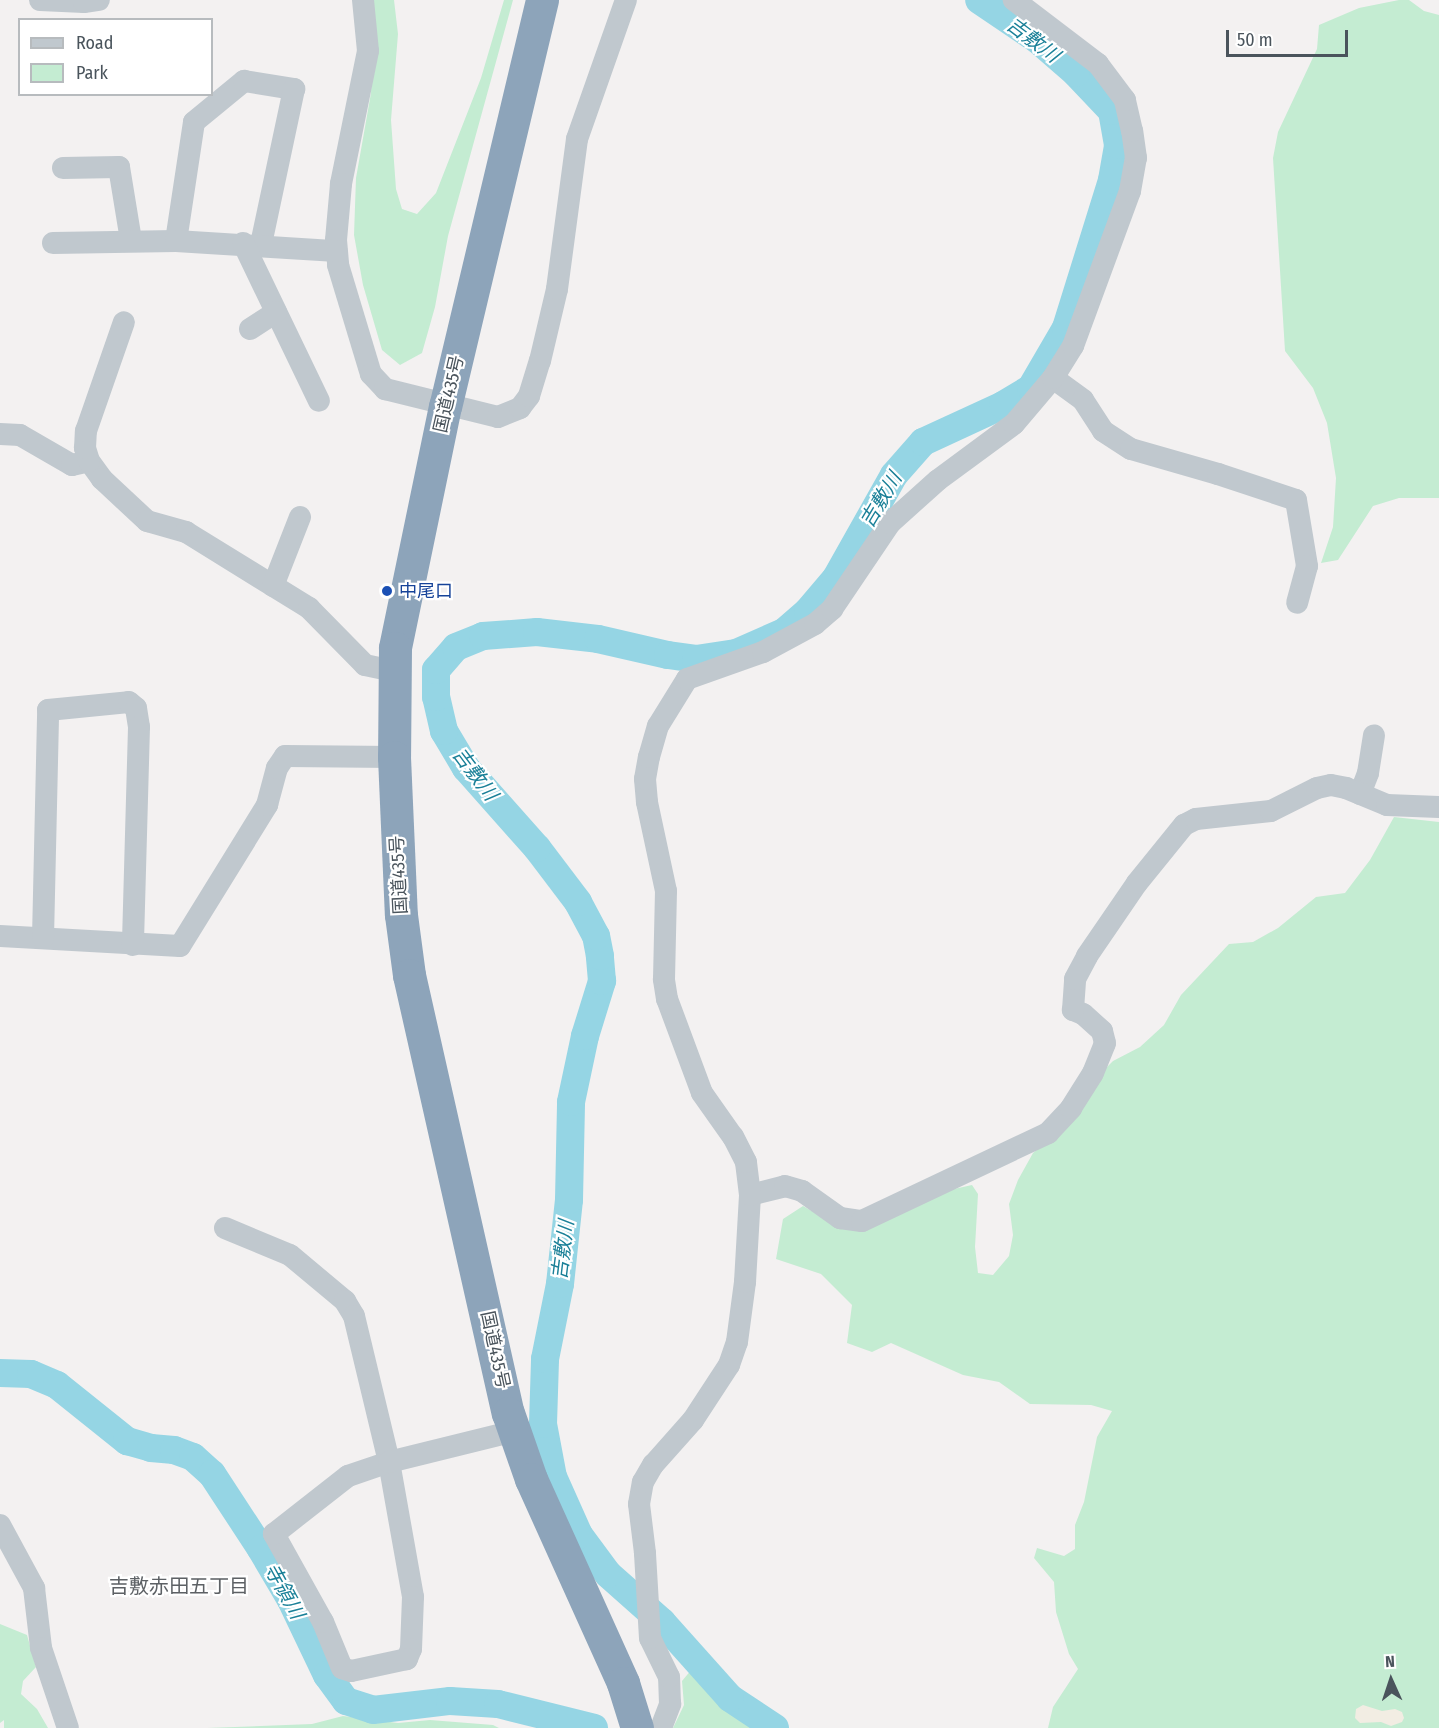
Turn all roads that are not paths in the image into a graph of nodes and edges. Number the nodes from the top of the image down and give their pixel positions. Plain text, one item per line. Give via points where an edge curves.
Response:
1 (39, 0) edge
2 (99, 0) edge
3 (363, 0) edge
4 (542, 0) edge
5 (626, 0) edge
6 (1014, 0) edge
7 (63, 168) dead end
8 (131, 240) junction
9 (176, 240) junction
10 (53, 243) dead end
11 (252, 244) junction
12 (337, 251) junction
13 (276, 312) junction
14 (124, 322) dead end
15 (250, 329) dead end
16 (1053, 378) junction
17 (320, 400) dead end
18 (445, 406) junction
19 (0, 434) edge
20 (89, 461) junction
21 (300, 517) dead end
22 (273, 586) junction
23 (1297, 603) dead end
24 (393, 670) junction
25 (1374, 735) dead end
26 (394, 757) junction
27 (1360, 794) junction
28 (1439, 807) edge
29 (0, 936) edge
30 (43, 938) junction
31 (133, 945) junction
32 (750, 1195) junction
33 (225, 1228) dead end
34 (514, 1431) junction
35 (389, 1462) junction
36 (0, 1525) edge
37 (68, 1728) edge
38 (638, 1728) edge
39 (661, 1728) edge

1 - 2 street
3 - 12 street via 368,51 341,184
4 - 18 highway, 国道435号
5 - 18 street via 577,139 557,289 529,396 514,412 498,417
6 - 16 street via 1098,64 1125,100 1136,158 1122,219 1073,346
7 - 8 street via 119,167
8 - 9 street
8 - 10 street
9 - 11 street
9 - 11 street via 194,122 244,81 294,89
11 - 12 street
11 - 13 street
12 - 18 street via 371,374 385,389
13 - 15 street
13 - 17 street
14 - 20 street via 109,391 86,431
16 - 23 street via 1083,400 1102,430 1131,449 1296,500 1307,566
16 - 32 street via 1014,424 938,480 890,524 832,609 815,624 763,652 687,679 658,726 645,779 666,891 667,999 702,1093 746,1162
18 - 24 highway, 国道435号
19 - 20 street via 20,435 72,465
20 - 22 street via 102,479 147,521 186,532
21 - 22 street
22 - 24 street via 309,608 366,665
24 - 26 highway, 国道435号
25 - 27 street
26 - 31 street via 285,756 277,768 267,805 180,946
26 - 34 highway, 国道435号 via 403,944
27 - 28 street via 1387,805
27 - 32 street via 1346,788 1324,787 1271,811 1196,819 1184,825 1137,883 1075,979 1072,1010 1083,1014 1102,1031 1105,1043 1093,1073 1071,1108 1048,1133 862,1221 840,1218 802,1191 785,1186
29 - 30 street
30 - 31 street
30 - 31 street via 48,710 129,702 136,708 138,727
32 - 39 street via 737,1342 693,1420 653,1465 643,1482 639,1504 650,1638 669,1677 670,1704
33 - 35 street via 290,1255 345,1301 354,1316
34 - 35 street
34 - 38 highway, 国道435号
35 - 35 street via 413,1597 411,1649 407,1659 351,1671 342,1668 323,1622 274,1533 348,1476
36 - 37 street via 34,1588 40,1648

